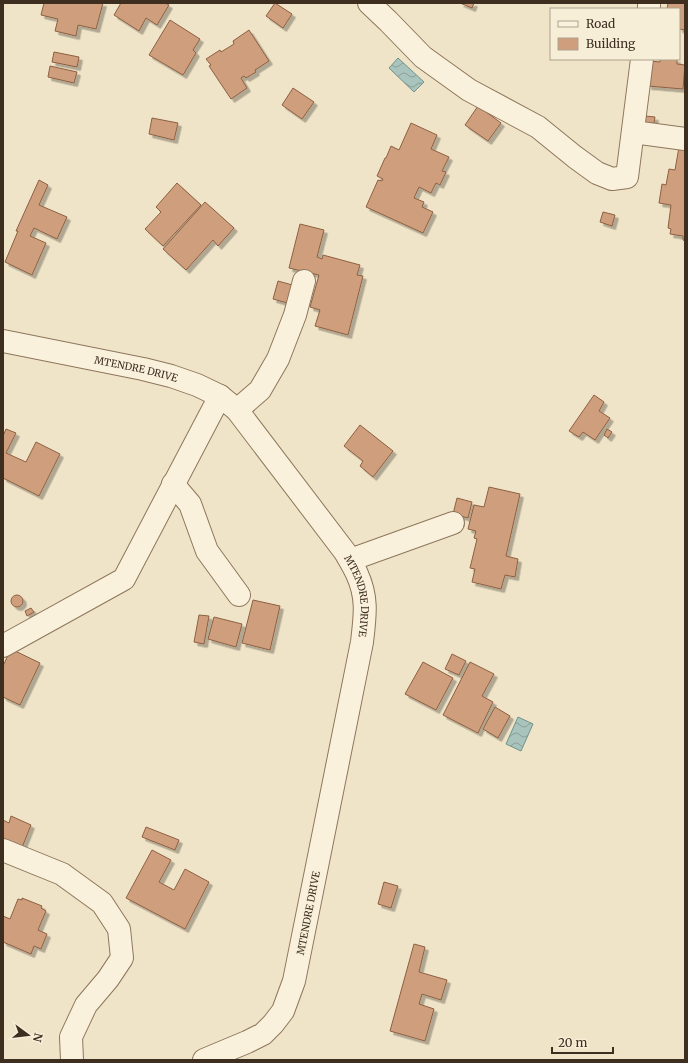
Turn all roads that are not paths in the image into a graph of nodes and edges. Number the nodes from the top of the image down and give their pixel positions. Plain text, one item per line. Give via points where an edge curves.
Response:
1 (369, 3) edge
2 (642, 60) edge
3 (633, 132) junction
4 (685, 139) edge
5 (304, 281) dead end
6 (3, 341) edge
7 (220, 396) junction
8 (237, 410) junction
9 (173, 484) junction
10 (453, 523) dead end
11 (350, 560) junction
12 (240, 595) dead end
13 (3, 646) edge
14 (3, 850) edge
15 (72, 1060) edge
16 (204, 1060) edge

1 - 3 street via 423,57 469,90 538,127 597,173 612,178 627,177
2 - 3 street
3 - 4 street
5 - 8 street via 295,315 278,359 260,390
6 - 7 street, MTENDRE DRIVE via 150,371 197,385
7 - 8 street, MTENDRE DRIVE
7 - 9 street
8 - 11 street, MTENDRE DRIVE
9 - 12 street via 190,504 207,551
9 - 13 street via 124,579
10 - 11 street
11 - 16 street, MTENDRE DRIVE via 365,597 362,642 294,981 284,1011 262,1034
14 - 15 street via 62,874 102,903 119,929 122,958 108,980 86,1005 71,1037

